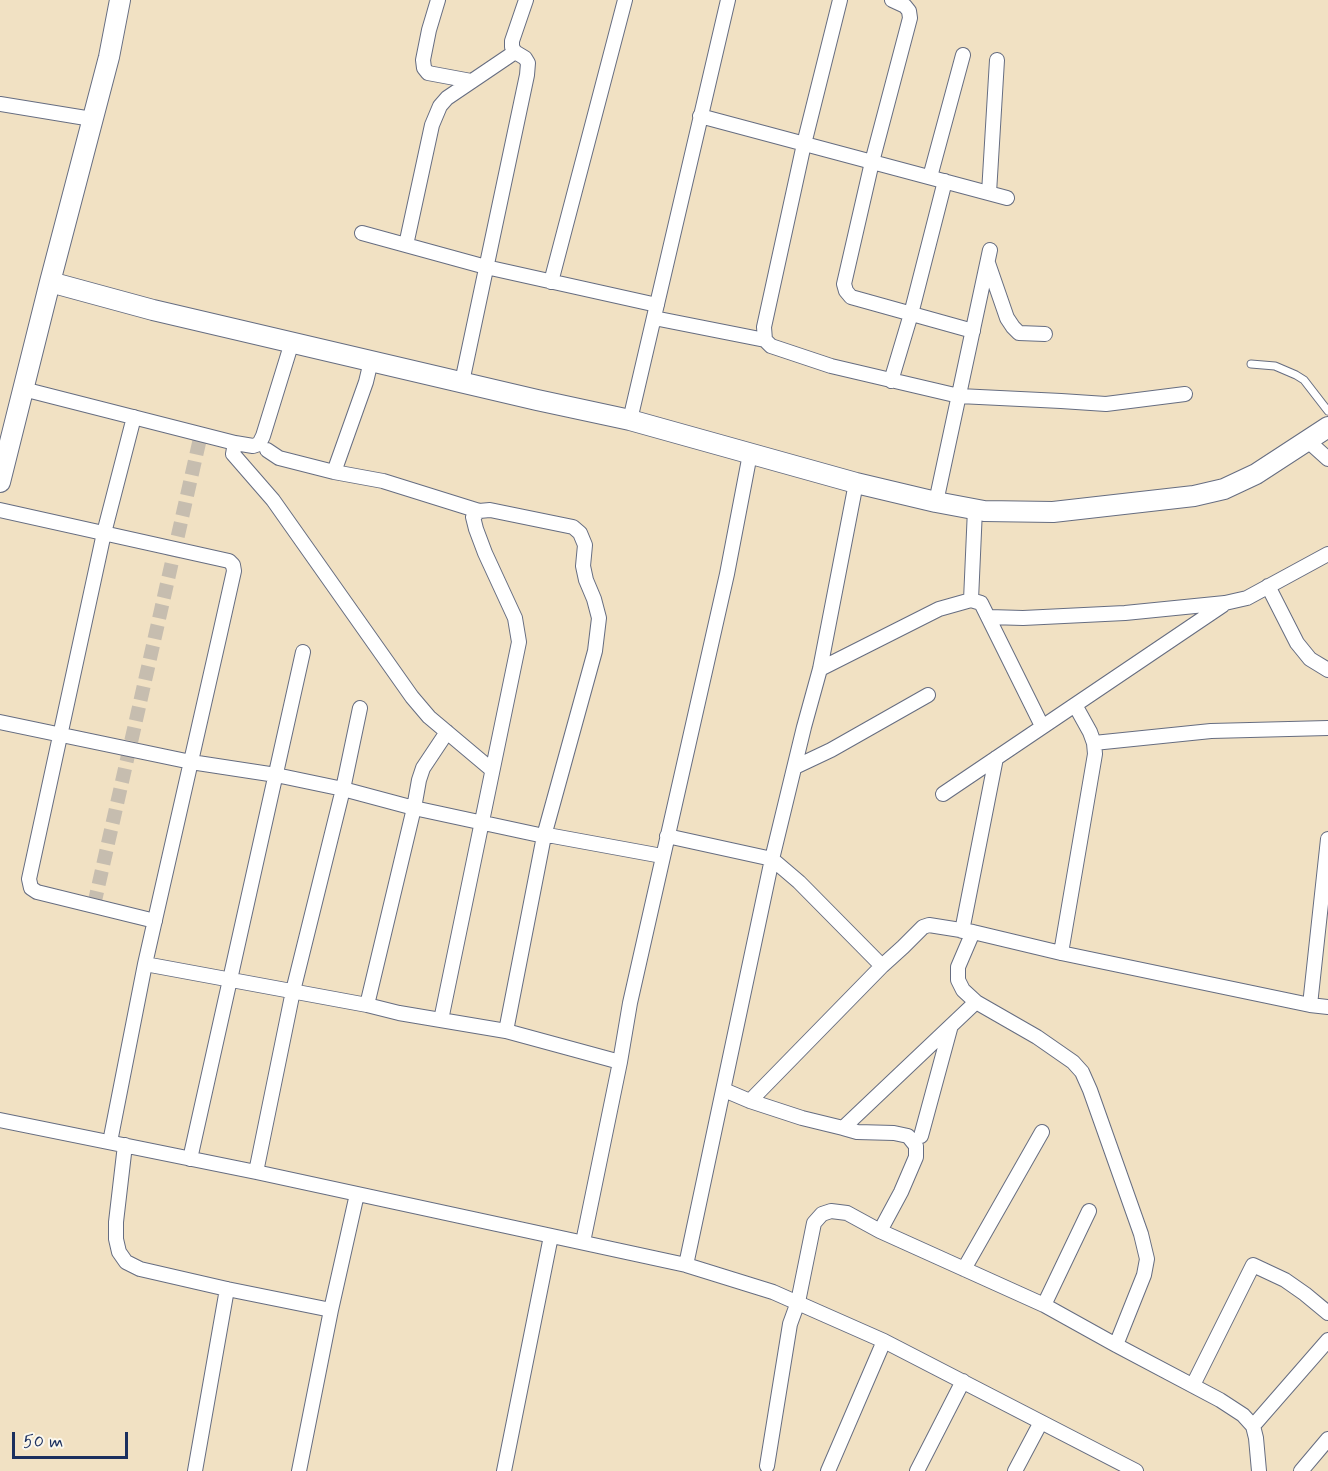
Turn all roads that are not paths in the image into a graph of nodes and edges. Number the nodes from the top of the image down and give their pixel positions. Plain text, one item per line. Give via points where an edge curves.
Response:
1 (120, 0) edge
2 (438, 0) edge
3 (526, 0) edge
4 (625, 0) edge
5 (728, 0) edge
6 (840, 0) edge
7 (892, 0) edge
8 (515, 52) junction
9 (963, 55) dead end
10 (997, 60) dead end
11 (471, 81) junction
12 (0, 104) edge
13 (700, 116) junction
14 (92, 119) junction
15 (804, 144) junction
16 (872, 162) junction
17 (930, 177) junction
18 (945, 181) junction
19 (989, 193) junction
20 (1007, 198) dead end
21 (362, 233) dead end
22 (406, 245) junction
23 (486, 267) junction
24 (50, 282) junction
25 (551, 282) junction
26 (655, 311) junction
27 (911, 314) junction
28 (973, 331) junction
29 (1045, 334) dead end
30 (765, 340) junction
31 (292, 342) junction
32 (371, 361) junction
33 (1251, 364) dead end
34 (891, 381) junction
35 (462, 382) junction
36 (23, 389) junction
37 (1185, 394) dead end
38 (959, 396) junction
39 (1328, 411) edge
40 (134, 417) junction
41 (630, 420) junction
42 (1328, 427) edge
43 (1308, 441) junction
44 (236, 443) junction
45 (267, 450) dead end
46 (750, 454) junction
47 (1328, 459) edge
48 (334, 472) junction
49 (0, 482) edge
50 (856, 483) junction
51 (936, 502) junction
52 (975, 509) junction
53 (0, 510) edge
54 (479, 511) junction
55 (104, 533) junction
56 (1328, 554) edge
57 (1268, 586) junction
58 (971, 600) junction
59 (1225, 603) junction
60 (988, 617) junction
61 (303, 652) dead end
62 (820, 669) junction
63 (1328, 670) edge
64 (928, 695) dead end
65 (1075, 705) junction
66 (360, 708) dead end
67 (0, 722) edge
68 (1042, 726) junction
69 (1328, 728) edge
70 (447, 732) junction
71 (60, 735) junction
72 (1094, 743) junction
73 (996, 759) junction
74 (191, 762) junction
75 (795, 767) junction
76 (492, 770) junction
77 (276, 775) junction
78 (343, 789) junction
79 (943, 794) dead end
80 (414, 808) junction
81 (481, 823) junction
82 (543, 836) junction
83 (667, 836) junction
84 (1328, 838) edge
85 (662, 856) junction
86 (772, 859) junction
87 (155, 921) junction
88 (968, 932) junction
89 (1061, 953) junction
90 (145, 964) junction
91 (882, 966) junction
92 (230, 980) junction
93 (293, 991) junction
94 (976, 1002) junction
95 (367, 1005) junction
96 (1310, 1005) junction
97 (1328, 1008) edge
98 (441, 1020) junction
99 (950, 1027) junction
100 (506, 1031) junction
101 (620, 1062) junction
102 (724, 1090) junction
103 (750, 1101) junction
104 (0, 1120) edge
105 (843, 1128) junction
106 (1042, 1132) dead end
107 (921, 1136) dead end
108 (110, 1142) junction
109 (125, 1145) junction
110 (190, 1159) junction
111 (256, 1172) junction
112 (357, 1194) junction
113 (1089, 1211) dead end
114 (880, 1231) junction
115 (551, 1236) junction
116 (583, 1242) junction
117 (686, 1265) junction
118 (964, 1269) junction
119 (227, 1289) junction
120 (798, 1302) junction
121 (1044, 1305) junction
122 (330, 1310) junction
123 (1328, 1313) edge
124 (1328, 1340) edge
125 (884, 1341) junction
126 (1116, 1345) junction
127 (963, 1381) junction
128 (1193, 1385) junction
129 (1041, 1422) junction
130 (1253, 1426) junction
131 (1328, 1439) edge
132 (767, 1466) dead end
133 (1127, 1469) edge
134 (195, 1471) edge
135 (299, 1471) edge
136 (504, 1471) edge
137 (828, 1471) edge
138 (917, 1471) edge
139 (1016, 1471) edge
140 (1259, 1471) edge
141 (1301, 1471) edge

1 - 14 street
2 - 11 street via 424,68 428,73
3 - 8 street via 512,41
4 - 25 street
5 - 13 street
6 - 15 street
7 - 16 street via 905,6 910,18
8 - 11 street
8 - 23 street via 528,63 527,75
9 - 17 street
10 - 19 street
11 - 22 street via 447,98 432,125
12 - 14 street
13 - 15 street
13 - 26 street
14 - 24 street
15 - 16 street
15 - 30 street via 764,327
16 - 17 street
16 - 27 street via 844,284 851,297
17 - 18 street
18 - 19 street
18 - 27 street
19 - 20 street
21 - 22 street
22 - 23 street
23 - 25 street
23 - 35 street
24 - 31 street
24 - 36 street
25 - 26 street
26 - 30 street
26 - 41 street
27 - 28 street
27 - 34 street
28 - 29 street via 989,257 1013,327 1019,333
28 - 38 street
30 - 34 street via 771,346 831,366
31 - 32 street
31 - 44 street via 259,444
32 - 35 street
32 - 48 street
33 - 39 lane via 1275,366 1296,375
34 - 38 street
35 - 41 street
36 - 40 street
36 - 49 street
37 - 38 street via 1106,404
38 - 51 street
40 - 44 street
40 - 55 street
41 - 46 street
42 - 43 street
43 - 47 street
43 - 52 street via 1256,474 1224,489 1194,496 1053,512
44 - 70 street via 233,454 273,500 412,697
45 - 48 street via 279,458
46 - 50 street
46 - 83 street via 728,574
48 - 54 street via 383,481
50 - 51 street
50 - 62 street
51 - 52 street
52 - 58 street
53 - 55 street
54 - 76 street via 473,517 476,529 515,618 519,642
54 - 82 street via 573,527 585,545 585,580 599,618 595,651
55 - 71 street
55 - 74 street via 233,565
56 - 57 street
57 - 59 street via 1246,598
57 - 63 street via 1297,643 1310,659
58 - 60 street via 981,603
58 - 62 street via 939,609
59 - 60 street via 1125,613
59 - 65 street
60 - 68 street
61 - 77 street
62 - 75 street
64 - 75 street
65 - 68 street
65 - 72 street
66 - 78 street
67 - 71 street
68 - 73 street
69 - 72 street via 1211,731
70 - 76 street
70 - 80 street via 423,768
71 - 74 street
71 - 87 street via 29,879 31,888
72 - 89 street
73 - 79 street
73 - 88 street
74 - 77 street
74 - 87 street
75 - 86 street
76 - 81 street
77 - 78 street
77 - 92 street
78 - 80 street
78 - 93 street
80 - 81 street
80 - 95 street
81 - 82 street
81 - 98 street
82 - 85 street
82 - 100 street
83 - 85 street
83 - 86 street
84 - 96 street
85 - 101 street
86 - 91 street via 800,882
86 - 102 street
87 - 90 street
88 - 89 street
88 - 91 street via 923,927
88 - 94 street via 958,980
89 - 96 street
90 - 92 street
90 - 108 street
91 - 103 street
92 - 93 street
92 - 110 street
93 - 95 street
93 - 111 street
94 - 99 street
94 - 126 street via 1073,1062 1090,1090 1147,1258
95 - 98 street
96 - 97 street
98 - 100 street
99 - 105 street
99 - 107 street
100 - 101 street
101 - 116 street
102 - 103 street
102 - 117 street
103 - 105 street
104 - 108 street
105 - 114 street via 908,1136 916,1146 916,1157 902,1192
106 - 118 street
108 - 109 street
109 - 110 street
109 - 119 street via 116,1239 126,1262 140,1269
110 - 111 street
111 - 112 street
112 - 115 street
112 - 122 street
113 - 121 street
114 - 118 street
114 - 120 street via 847,1213 822,1214 814,1223
115 - 116 street
115 - 136 street
116 - 117 street
117 - 120 street
118 - 121 street
119 - 122 street
119 - 134 street
120 - 125 street
120 - 132 street via 790,1324
121 - 126 street
122 - 135 street
123 - 128 street via 1285,1280 1253,1265
124 - 130 street
125 - 127 street
125 - 137 street
126 - 128 street
127 - 129 street
127 - 138 street
128 - 130 street via 1243,1415
129 - 133 street
129 - 139 street
130 - 140 street
131 - 141 street

